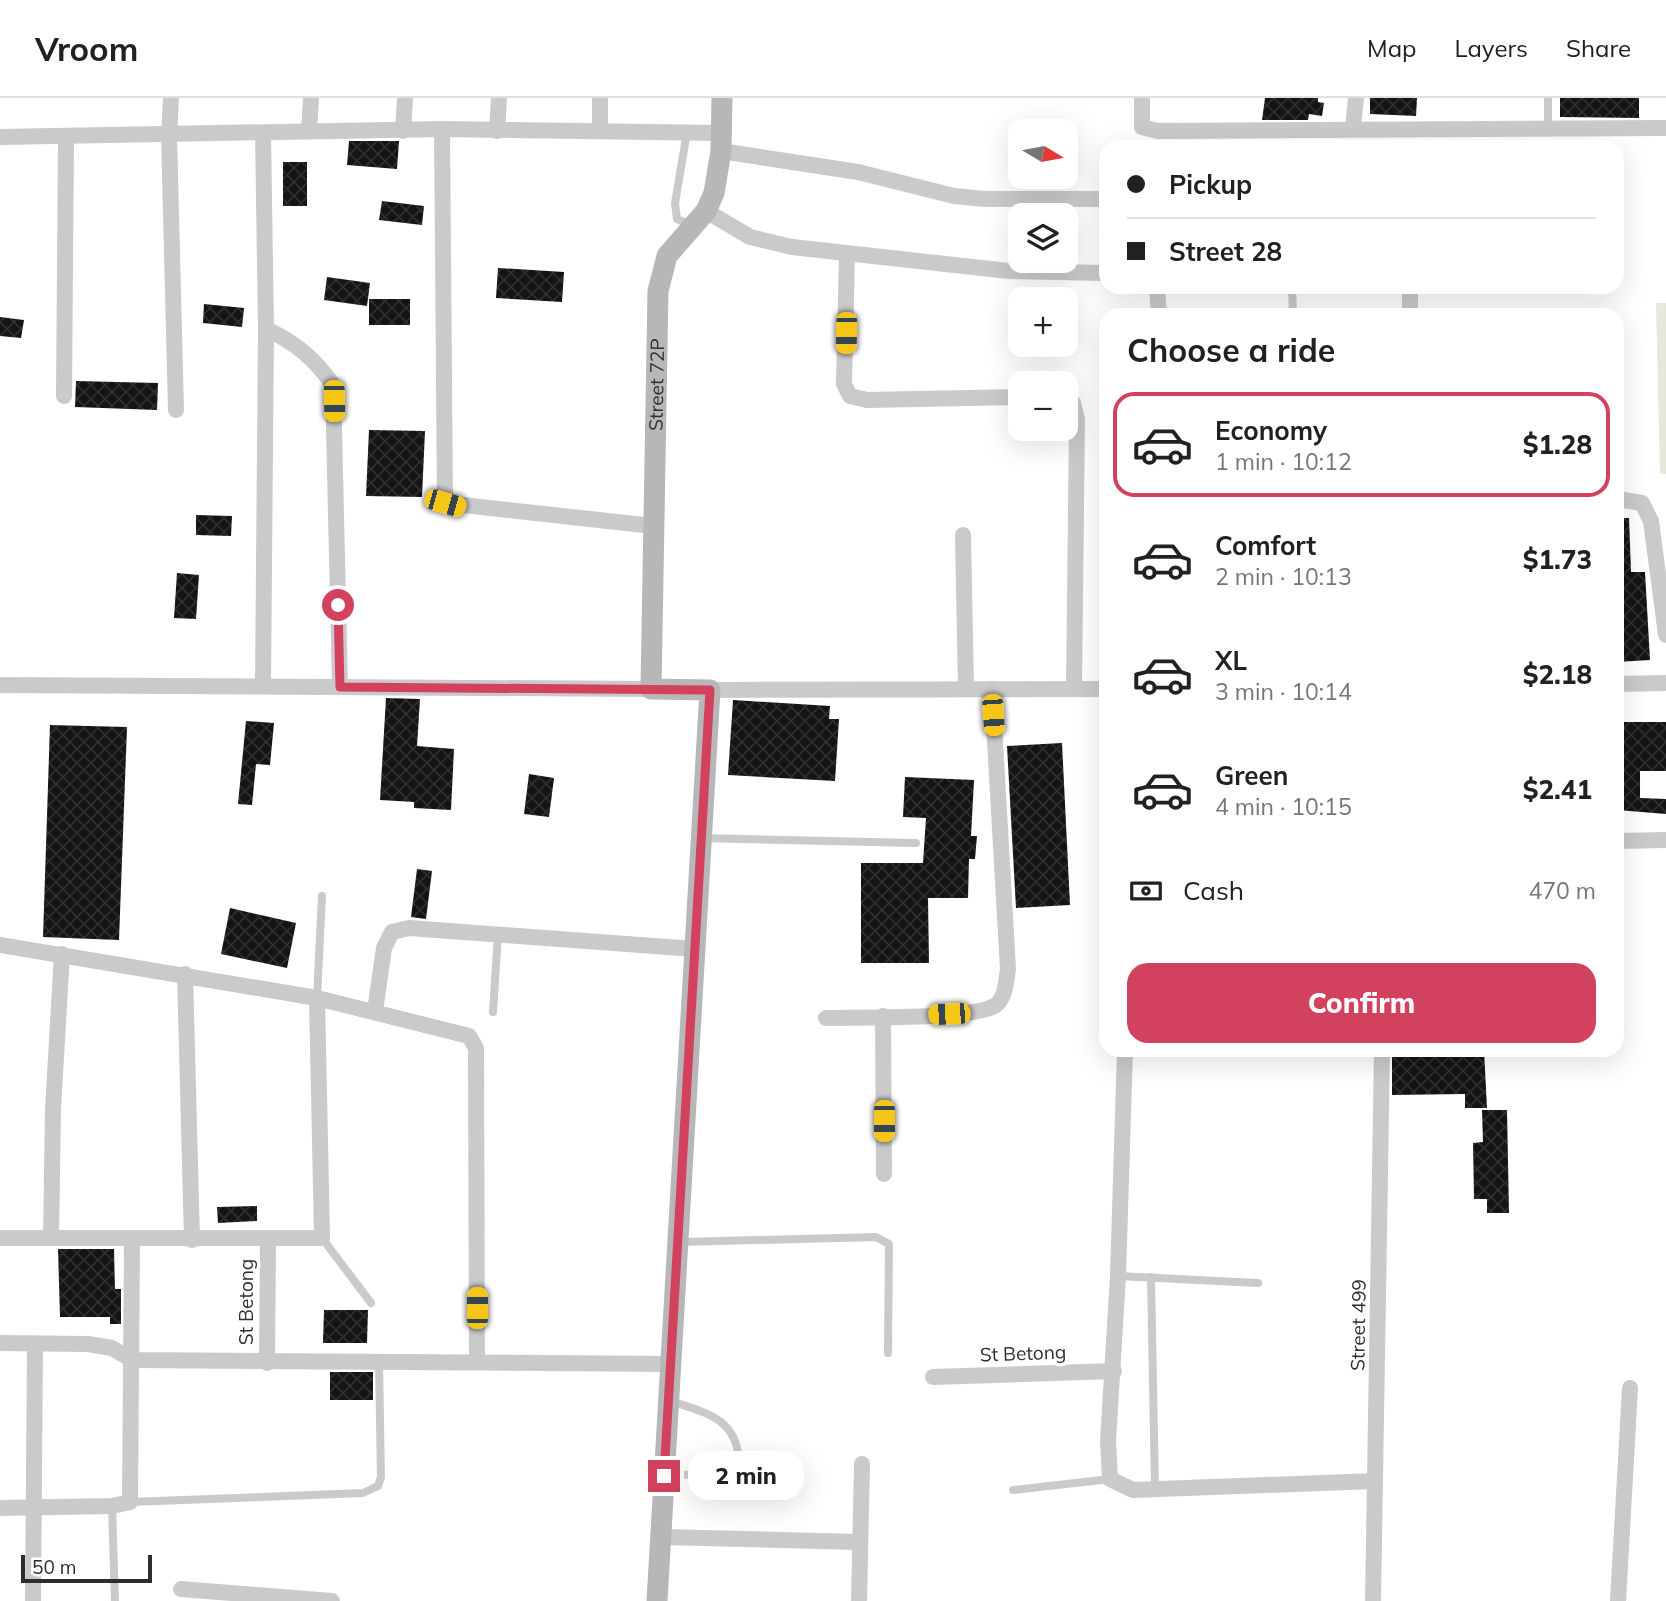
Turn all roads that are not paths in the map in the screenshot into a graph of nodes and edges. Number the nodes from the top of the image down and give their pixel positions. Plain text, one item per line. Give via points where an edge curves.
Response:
1 (171, 98) edge
2 (311, 98) edge
3 (405, 98) edge
4 (499, 98) edge
5 (600, 98) edge
6 (722, 98) edge
7 (1142, 98) edge
8 (1356, 98) edge
9 (1548, 98) edge
10 (1353, 127) junction
11 (1548, 128) junction
12 (1666, 128) edge
13 (442, 129) junction
14 (309, 131) junction
15 (403, 131) junction
16 (497, 131) junction
17 (600, 131) junction
18 (687, 131) junction
19 (263, 133) junction
20 (0, 136) edge
21 (66, 136) junction
22 (169, 136) junction
23 (721, 142) junction
24 (1099, 199) edge
25 (700, 218) junction
26 (847, 255) junction
27 (1099, 273) edge
28 (266, 329) junction
29 (64, 396) dead end
30 (1008, 397) edge
31 (176, 410) dead end
32 (1077, 441) edge
33 (1624, 500) edge
34 (653, 526) junction
35 (963, 535) dead end
36 (1666, 635) edge
37 (1666, 683) edge
38 (1624, 684) edge
39 (0, 685) edge
40 (263, 685) junction
41 (340, 687) junction
42 (650, 689) junction
43 (966, 689) junction
44 (992, 689) junction
45 (1074, 689) junction
46 (1099, 689) edge
47 (710, 690) junction
48 (702, 838) junction
49 (1666, 840) edge
50 (1624, 841) edge
51 (916, 844) dead end
52 (322, 896) dead end
53 (498, 934) junction
54 (0, 945) edge
55 (695, 948) junction
56 (62, 954) junction
57 (185, 974) junction
58 (317, 998) junction
59 (376, 1011) junction
60 (493, 1012) dead end
61 (883, 1016) junction
62 (827, 1018) dead end
63 (1125, 1057) edge
64 (1382, 1057) edge
65 (884, 1174) dead end
66 (0, 1238) edge
67 (51, 1238) junction
68 (321, 1238) junction
69 (132, 1239) junction
70 (192, 1240) junction
71 (268, 1240) junction
72 (678, 1242) junction
73 (1118, 1276) junction
74 (1151, 1277) junction
75 (1258, 1283) dead end
76 (371, 1303) dead end
77 (0, 1343) edge
78 (35, 1345) junction
79 (888, 1353) dead end
80 (132, 1360) junction
81 (477, 1361) junction
82 (267, 1363) junction
83 (379, 1363) junction
84 (670, 1364) junction
85 (1114, 1371) junction
86 (933, 1377) dead end
87 (1630, 1388) dead end
88 (668, 1399) junction
89 (862, 1464) dead end
90 (664, 1476) junction
91 (1110, 1479) junction
92 (1375, 1482) junction
93 (1155, 1489) junction
94 (1013, 1490) dead end
95 (130, 1502) junction
96 (112, 1506) junction
97 (35, 1507) junction
98 (0, 1508) edge
99 (661, 1537) junction
100 (859, 1542) junction
101 (181, 1589) dead end
102 (33, 1601) edge
103 (115, 1601) edge
104 (332, 1601) edge
105 (657, 1601) edge
106 (859, 1601) edge
107 (1373, 1601) edge
108 (1618, 1601) edge

1 - 22 street
2 - 14 street
3 - 15 street
4 - 16 street
5 - 17 street
6 - 23 street, Street 72P
7 - 10 street via 1142,127 1158,131
8 - 10 street
9 - 11 lane
10 - 11 street
11 - 12 street
13 - 15 street
13 - 16 street
13 - 34 street via 445,503
14 - 15 street
14 - 19 street
16 - 17 street
17 - 18 street
18 - 23 street
18 - 25 lane via 675,203 677,219
19 - 22 street
19 - 28 street
20 - 21 street
21 - 22 street
21 - 29 street
22 - 31 street
23 - 24 street via 954,196
23 - 25 street, Street 72P via 714,192
25 - 26 street via 750,237
25 - 34 street, Street 72P via 667,256 658,291
26 - 27 street via 1009,271
26 - 30 street via 845,384 850,396 867,400
28 - 40 street
28 - 41 street via 306,353 333,385
32 - 45 street
33 - 36 street via 1642,503 1651,520
34 - 42 street, Street 72P
35 - 43 street
37 - 38 street
39 - 40 street
40 - 41 street
41 - 42 street
42 - 47 street
43 - 44 street
43 - 47 street
44 - 45 street
44 - 61 street via 1008,969 1003,995 997,1004 984,1009
45 - 46 street
47 - 48 street
48 - 51 lane
48 - 55 street
49 - 50 street
52 - 58 lane
53 - 55 street
53 - 59 street via 409,928 392,932 384,948
53 - 60 lane
54 - 56 street
55 - 72 street
56 - 57 street
56 - 67 street
57 - 58 street
57 - 70 street
58 - 59 street
58 - 68 street
59 - 81 street via 469,1036 476,1048
61 - 62 street
61 - 65 street
63 - 73 street
64 - 92 street, Street 499
66 - 67 street
67 - 69 street
68 - 71 street
68 - 76 lane
69 - 70 street
69 - 80 street
70 - 71 street
71 - 82 street, St Betong
72 - 79 lane via 876,1237 886,1241
72 - 84 street
73 - 74 lane
73 - 85 street
74 - 75 lane
74 - 93 lane
77 - 78 street
78 - 80 street via 88,1344 112,1348
78 - 97 street
80 - 82 street
80 - 95 street
81 - 83 street
81 - 84 street
82 - 83 street
83 - 95 lane via 378,1486 363,1493
84 - 88 street
85 - 86 street, St Betong
85 - 91 street
87 - 108 street
88 - 90 street
88 - 90 lane via 719,1418 738,1441 739,1460 729,1472
89 - 100 street
90 - 99 street
91 - 93 street via 1133,1490
91 - 94 lane
92 - 93 street
92 - 107 street, Street 499
95 - 96 street
96 - 97 street
96 - 103 lane
97 - 98 street
97 - 102 street
99 - 100 street
99 - 105 street
100 - 106 street
101 - 104 street

